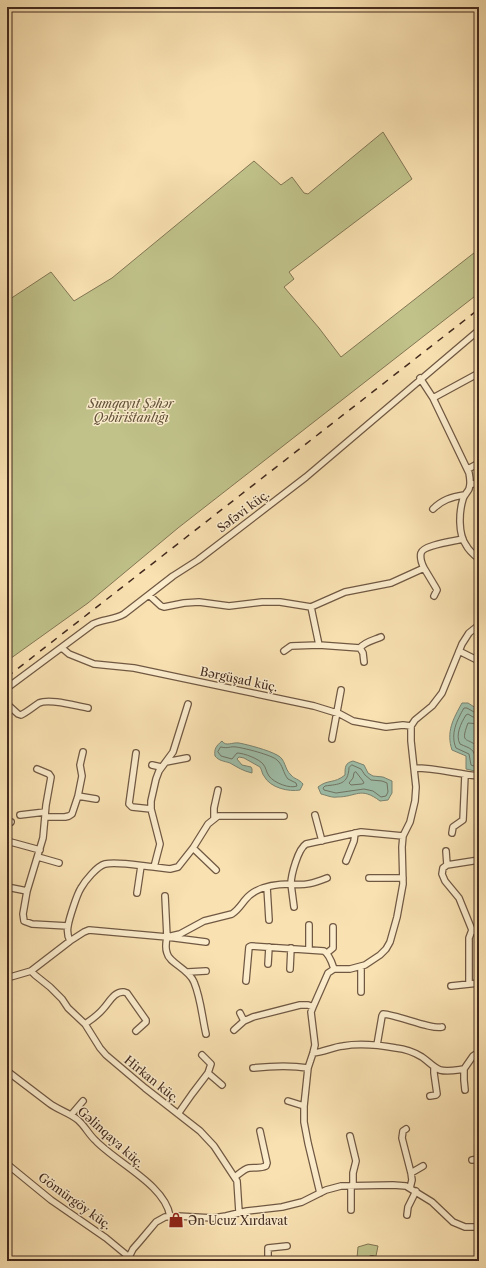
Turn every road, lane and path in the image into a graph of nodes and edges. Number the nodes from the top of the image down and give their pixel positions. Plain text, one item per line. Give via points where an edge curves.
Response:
1 (479, 330) edge
2 (479, 373) edge
3 (420, 378) junction
4 (433, 398) junction
5 (479, 463) edge
6 (468, 468) junction
7 (479, 482) edge
8 (470, 485) junction
9 (464, 496) junction
10 (433, 509) dead end
11 (463, 539) junction
12 (479, 559) edge
13 (424, 568) junction
14 (148, 595) junction
15 (434, 596) dead end
16 (311, 607) junction
17 (479, 625) edge
18 (381, 637) dead end
19 (319, 645) junction
20 (62, 648) junction
21 (360, 648) junction
22 (284, 651) dead end
23 (459, 651) junction
24 (479, 661) edge
25 (364, 662) dead end
26 (7, 688) edge
27 (341, 690) dead end
28 (7, 704) edge
29 (188, 704) dead end
30 (88, 708) dead end
31 (336, 713) junction
32 (412, 726) junction
33 (332, 739) dead end
34 (82, 752) dead end
35 (136, 753) dead end
36 (187, 758) dead end
37 (166, 762) junction
38 (152, 766) dead end
39 (161, 767) junction
40 (415, 768) junction
41 (37, 769) dead end
42 (465, 775) junction
43 (479, 776) edge
44 (218, 790) dead end
45 (78, 796) junction
46 (96, 799) dead end
47 (151, 809) junction
48 (45, 814) junction
49 (20, 815) dead end
50 (315, 815) dead end
51 (284, 816) dead end
52 (214, 818) junction
53 (355, 833) junction
54 (452, 833) dead end
55 (403, 836) junction
56 (7, 841) edge
57 (322, 841) junction
58 (193, 848) junction
59 (40, 850) junction
60 (446, 851) dead end
61 (38, 857) junction
62 (479, 860) edge
63 (346, 861) dead end
64 (59, 863) dead end
65 (141, 866) junction
66 (447, 866) junction
67 (154, 867) junction
68 (216, 870) dead end
69 (327, 878) dead end
70 (369, 878) dead end
71 (403, 878) junction
72 (292, 884) junction
73 (267, 886) junction
74 (7, 887) edge
75 (27, 891) junction
76 (137, 893) dead end
77 (166, 896) dead end
78 (294, 907) dead end
79 (269, 920) dead end
80 (309, 925) dead end
81 (68, 926) junction
82 (333, 927) dead end
83 (472, 930) junction
84 (479, 932) edge
85 (167, 937) junction
86 (70, 941) junction
87 (206, 942) dead end
88 (269, 947) junction
89 (290, 948) junction
90 (309, 950) junction
91 (327, 953) junction
92 (268, 964) dead end
93 (361, 967) junction
94 (290, 969) dead end
95 (334, 970) junction
96 (31, 971) junction
97 (206, 971) dead end
98 (188, 972) junction
99 (7, 978) edge
100 (246, 981) dead end
101 (469, 983) junction
102 (479, 983) edge
103 (451, 986) dead end
104 (361, 992) dead end
105 (313, 1007) junction
106 (240, 1012) dead end
107 (244, 1021) junction
108 (86, 1024) junction
109 (442, 1027) dead end
110 (234, 1030) dead end
111 (136, 1031) dead end
112 (206, 1034) dead end
113 (377, 1045) junction
114 (479, 1052) edge
115 (313, 1053) junction
116 (202, 1055) dead end
117 (434, 1067) junction
118 (253, 1068) dead end
119 (308, 1068) junction
120 (464, 1069) junction
121 (7, 1070) edge
122 (208, 1073) junction
123 (222, 1084) dead end
124 (465, 1090) dead end
125 (430, 1096) dead end
126 (84, 1101) dead end
127 (288, 1101) dead end
128 (304, 1106) junction
129 (178, 1114) junction
130 (71, 1115) junction
131 (406, 1129) dead end
132 (260, 1131) dead end
133 (350, 1136) dead end
134 (479, 1159) edge
135 (472, 1160) dead end
136 (7, 1164) edge
137 (423, 1166) dead end
138 (411, 1173) junction
139 (235, 1177) junction
140 (352, 1185) junction
141 (410, 1188) junction
142 (416, 1191) junction
143 (320, 1192) junction
144 (351, 1210) dead end
145 (239, 1212) junction
146 (406, 1215) dead end
147 (170, 1216) junction
148 (479, 1226) edge
149 (287, 1246) dead end
150 (128, 1259) edge
151 (268, 1261) edge

1 - 3 street, Səfəvi küç.
2 - 4 street
3 - 4 street
3 - 14 street, Səfəvi küç. via 306,477
4 - 6 street
5 - 6 street
6 - 8 street
7 - 8 street
8 - 9 street
9 - 10 street via 446,499
9 - 11 street via 460,514
11 - 12 street via 468,549
11 - 13 street via 424,548 420,554
13 - 15 street via 437,590
13 - 16 street via 391,583 346,592
14 - 16 street via 164,607 198,602 229,606 280,602
14 - 20 street, Səfəvi küç. via 119,617 93,624
16 - 19 street
17 - 23 street via 469,633
18 - 21 street
19 - 21 street
19 - 22 street via 291,646
20 - 26 street, Səfəvi küç.
20 - 31 street, Bərgüşad küç. via 69,654 94,664 134,668 314,706
21 - 25 street
23 - 24 street
23 - 32 street via 442,693
27 - 31 street
28 - 30 street via 21,715 45,701
29 - 37 street via 173,752
31 - 32 street, Bərgüşad küç. via 353,721 386,728
31 - 33 street
32 - 40 street via 411,741
34 - 45 street via 82,776
35 - 47 street via 129,804 132,807
36 - 37 street
37 - 39 street
38 - 39 street
39 - 47 street via 156,779
40 - 42 street
40 - 55 street via 415,801 410,822
41 - 48 street via 50,774 51,777
42 - 43 street
42 - 54 street via 463,820 454,826
44 - 52 street
45 - 46 street
45 - 48 street via 69,816
47 - 67 street via 160,844
48 - 49 street
48 - 59 street
50 - 57 street
51 - 52 street
52 - 58 street
53 - 55 street
53 - 57 street
53 - 63 street
55 - 71 street
56 - 59 street
57 - 72 street via 303,846
58 - 67 street via 178,867
58 - 68 street
59 - 61 street
60 - 66 street
61 - 64 street
61 - 75 street
62 - 66 street
65 - 67 street
65 - 76 street
65 - 81 street via 112,863 98,867 81,887
66 - 83 street via 442,870 443,877 459,898
69 - 72 street via 312,884
70 - 71 street
71 - 93 street via 390,942 380,955
72 - 73 street
72 - 78 street
73 - 79 street
73 - 85 street via 251,893 236,912 204,921 180,934
74 - 75 street
75 - 81 street via 22,914 24,921 32,924
77 - 85 street
80 - 90 street
81 - 86 street
82 - 91 street via 333,948
83 - 84 street
83 - 101 street via 469,938
85 - 86 street via 89,930
85 - 87 street
85 - 98 street via 167,955
86 - 96 street
88 - 89 street
88 - 92 street
88 - 100 street via 249,947
89 - 90 street
89 - 94 street
90 - 91 street
91 - 95 street
93 - 95 street
93 - 104 street
95 - 105 street via 325,977
96 - 99 street
96 - 108 street, Hirkan küç.
97 - 98 street
98 - 112 street via 198,994
101 - 102 street
101 - 103 street
105 - 107 street via 293,1006
105 - 115 street
106 - 107 street
107 - 110 street
108 - 111 street via 118,992 124,992 146,1020
108 - 129 street, Hirkan küç. via 106,1055
109 - 113 street via 384,1014
113 - 115 street via 349,1045
113 - 117 street via 408,1050
114 - 120 street via 471,1058
115 - 119 street
116 - 122 street via 211,1064
117 - 120 street via 448,1071
117 - 125 street via 437,1094
118 - 119 street
119 - 128 street
120 - 124 street
121 - 130 street, Gəlinqaya küç. via 56,1108
122 - 123 street
122 - 129 street
126 - 130 street
127 - 128 street
128 - 143 street via 304,1122
129 - 139 street, Hirkan küç. via 208,1139
130 - 147 street, Gəlinqaya küç. via 79,1120 105,1149 154,1188 168,1206
131 - 138 street via 402,1138
132 - 139 street via 266,1166 246,1169
133 - 140 street via 356,1162
134 - 135 street
136 - 150 street, Gömürgöy küç. via 106,1238
137 - 138 street
138 - 141 street
139 - 145 street, Hirkan küç.
140 - 141 street via 400,1185
140 - 143 street via 333,1187
140 - 144 street
141 - 142 street
142 - 146 street
142 - 148 street via 436,1205 453,1222 465,1227
143 - 145 street via 292,1205
145 - 147 street via 213,1218
147 - 150 street via 156,1222 133,1249
149 - 151 street via 268,1248

